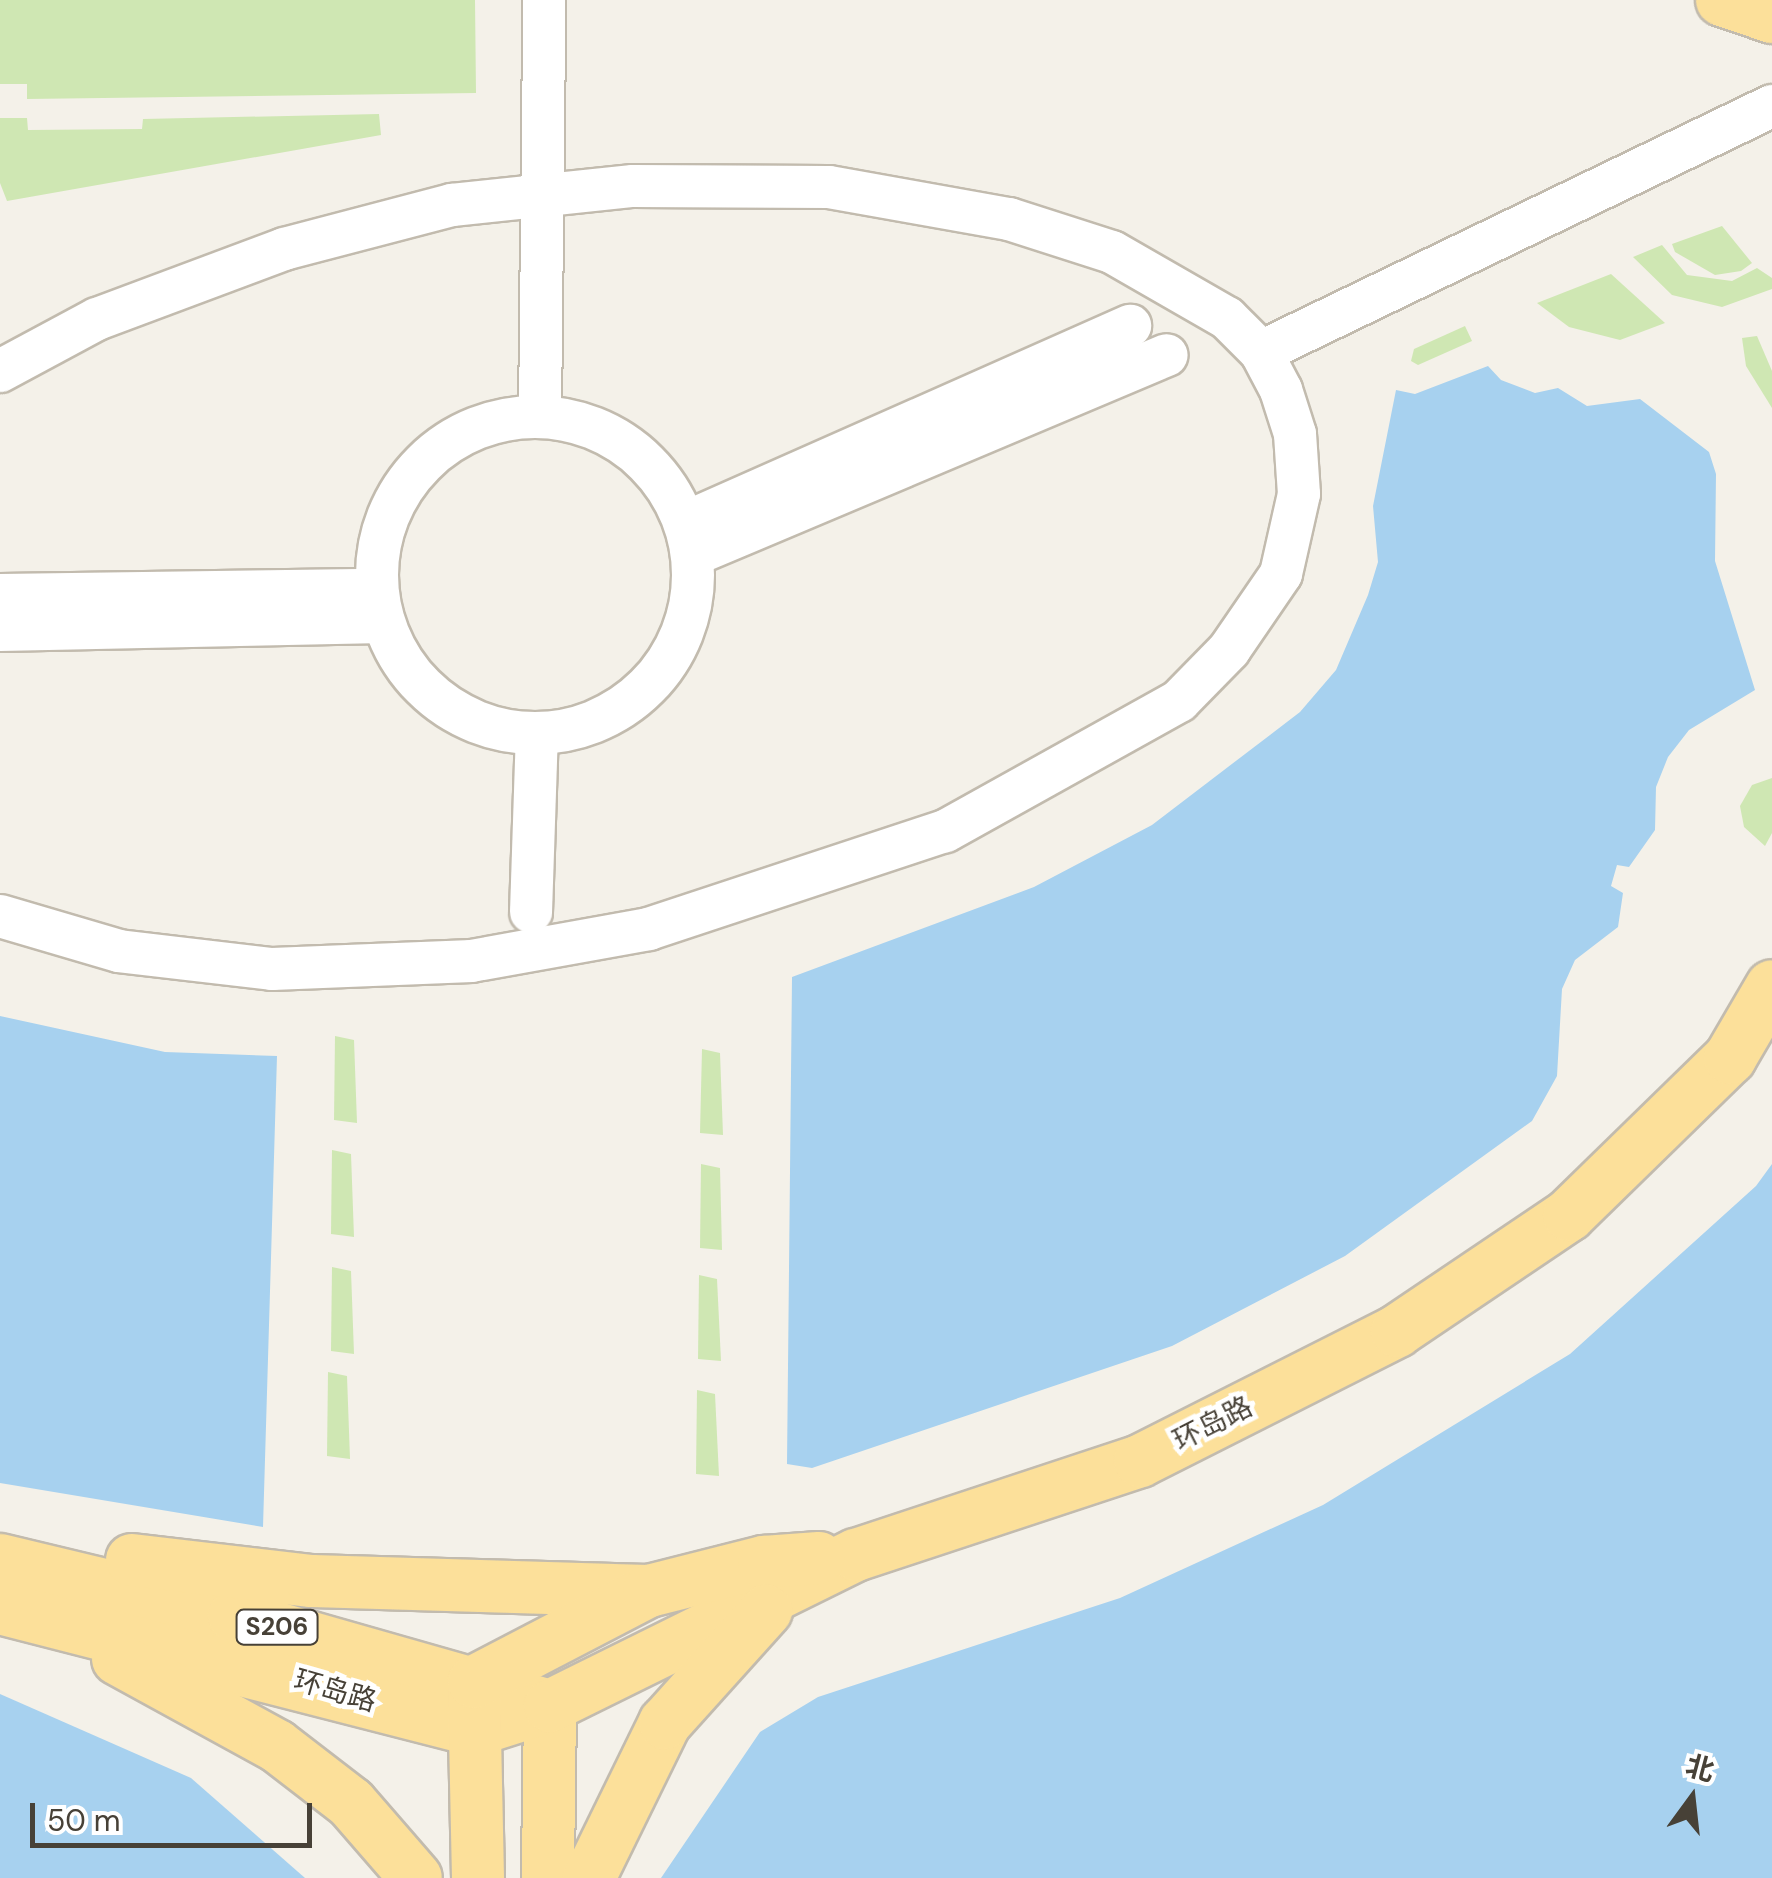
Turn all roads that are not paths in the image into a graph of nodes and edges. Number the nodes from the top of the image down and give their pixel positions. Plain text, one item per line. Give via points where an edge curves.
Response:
1 (544, 0) edge
2 (1722, 0) edge
3 (1772, 17) edge
4 (1772, 106) edge
5 (545, 196) junction
6 (1130, 326) dead end
7 (1260, 352) junction
8 (1167, 355) dead end
9 (0, 371) edge
10 (540, 416) junction
11 (689, 539) junction
12 (0, 594) edge
13 (380, 606) junction
14 (0, 630) edge
15 (538, 733) junction
16 (531, 912) dead end
17 (0, 916) edge
18 (1772, 986) edge
19 (0, 1539) edge
20 (856, 1555) junction
21 (0, 1560) edge
22 (788, 1588) junction
23 (649, 1591) junction
24 (0, 1611) edge
25 (474, 1706) junction
26 (550, 1706) junction
27 (416, 1878) edge
28 (478, 1878) edge
29 (548, 1878) edge
30 (589, 1878) edge

1 - 5 street
2 - 3 main road
4 - 7 street
5 - 7 street via 633,186 829,186 1009,219 1112,252 1228,318
5 - 9 street via 452,206 284,249 97,319
5 - 10 street
6 - 11 street
7 - 17 street via 1295,434 1299,494 1281,574 1229,650 1179,701 945,831 649,929 472,960 272,969 119,951
8 - 11 street
10 - 11 street via 578,424 632,450 672,496
10 - 13 street via 471,431 409,479 378,550
11 - 15 street via 689,612 659,676 590,725
12 - 13 street
13 - 14 street
13 - 15 street via 401,660 429,694 465,717 505,731
15 - 16 street
18 - 20 main road, 环岛路 via 1730,1058 1569,1214 1397,1331 1140,1461
19 - 23 main road via 312,1581
20 - 22 main road, 环岛路
20 - 23 main road via 764,1562
21 - 25 main road, 环岛路 / S206
22 - 26 main road, 环岛路
22 - 30 main road via 665,1723
23 - 25 main road
24 - 25 main road, 环岛路 / S206
24 - 27 main road via 176,1686 277,1746 351,1804
25 - 26 main road, 环岛路 / S206
25 - 28 main road
26 - 29 main road

